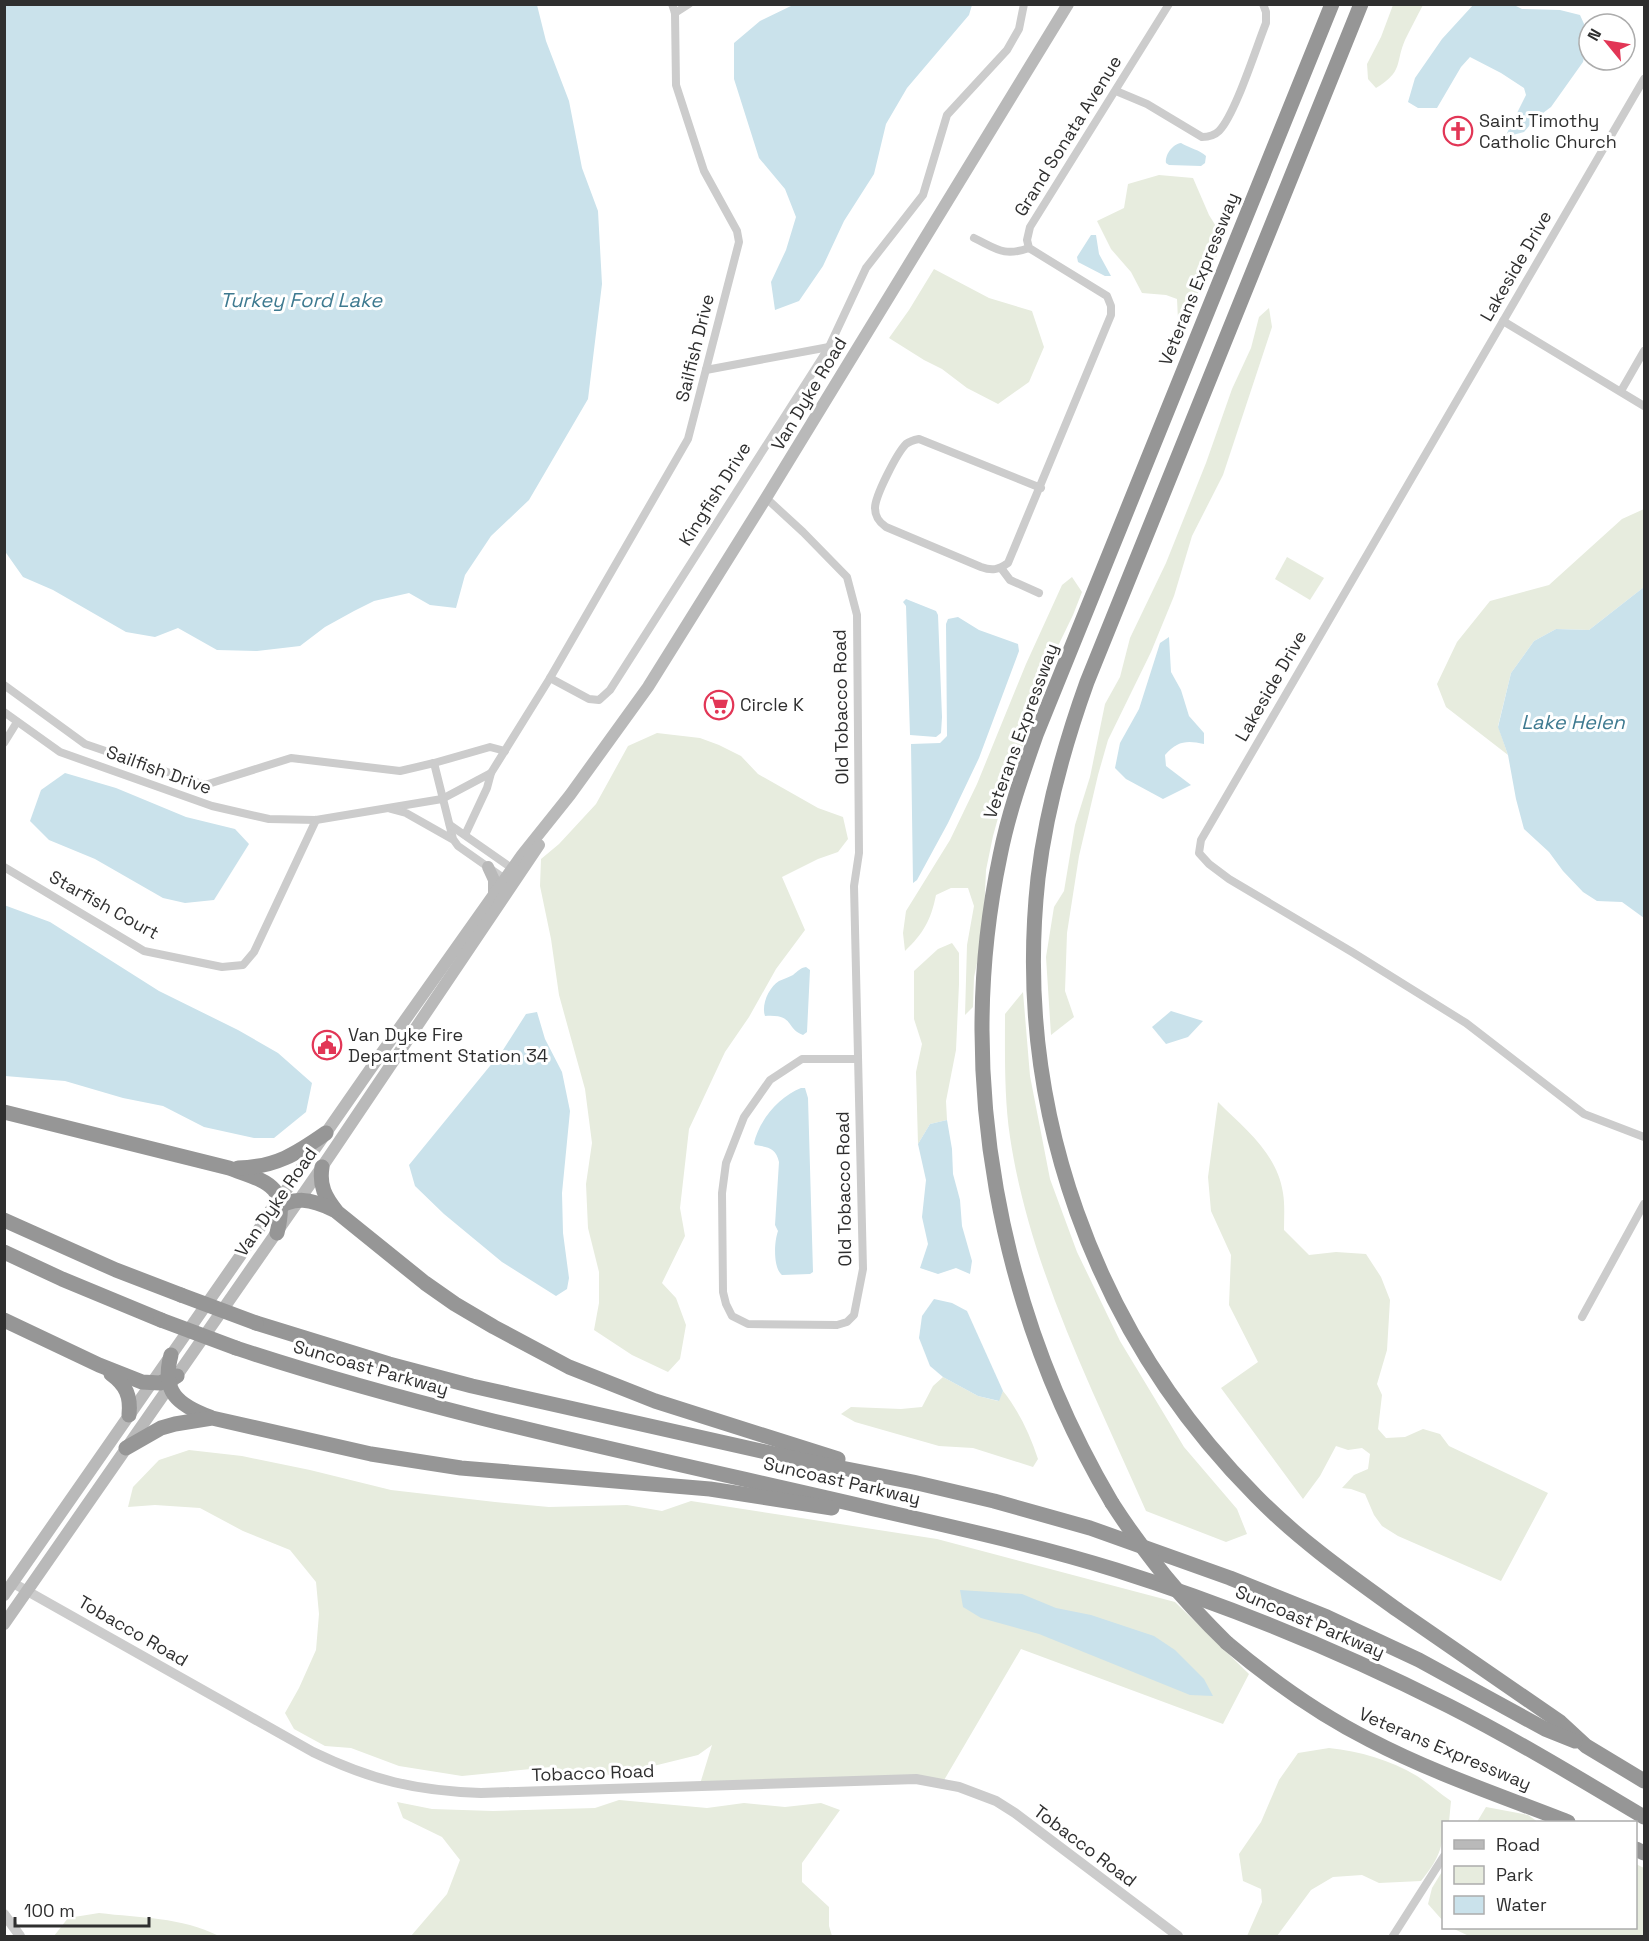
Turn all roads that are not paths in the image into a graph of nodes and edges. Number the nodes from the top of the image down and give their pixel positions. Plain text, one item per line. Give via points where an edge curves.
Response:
1 (689, 4) edge
2 (1024, 4) edge
3 (1068, 4) edge
4 (1168, 4) edge
5 (1263, 4) edge
6 (1332, 4) edge
7 (1361, 4) edge
8 (674, 9) edge
9 (1644, 79) edge
10 (1116, 91) junction
11 (974, 238) dead end
12 (1029, 248) junction
13 (1503, 321) junction
14 (829, 346) junction
15 (1644, 351) edge
16 (706, 370) junction
17 (1621, 391) junction
18 (1644, 405) edge
19 (1041, 488) junction
20 (766, 498) junction
21 (1000, 568) junction
22 (1039, 593) dead end
23 (550, 678) junction
24 (4, 685) edge
25 (4, 712) edge
26 (17, 722) junction
27 (4, 743) edge
28 (505, 751) junction
29 (434, 763) junction
30 (491, 773) junction
31 (442, 800) junction
32 (388, 808) junction
33 (315, 820) junction
34 (450, 825) junction
35 (465, 835) junction
36 (453, 839) junction
37 (4, 867) edge
38 (488, 867) junction
39 (511, 876) junction
40 (493, 896) junction
41 (858, 1059) junction
42 (4, 1112) edge
43 (326, 1133) junction
44 (1644, 1137) edge
45 (322, 1167) junction
46 (229, 1168) junction
47 (299, 1200) junction
48 (1644, 1204) edge
49 (277, 1205) junction
50 (337, 1212) junction
51 (4, 1220) edge
52 (277, 1233) junction
53 (4, 1252) edge
54 (1581, 1317) dead end
55 (4, 1320) edge
56 (171, 1355) junction
57 (99, 1365) junction
58 (172, 1381) junction
59 (151, 1383) junction
60 (129, 1414) junction
61 (212, 1418) junction
62 (126, 1448) junction
63 (913, 1482) junction
64 (927, 1521) junction
65 (9, 1581) edge
66 (28, 1591) junction
67 (4, 1595) edge
68 (4, 1624) edge
69 (1586, 1746) junction
70 (1644, 1781) edge
71 (1644, 1817) edge
72 (1565, 1821) edge
73 (1442, 1858) edge
74 (4, 1914) edge
75 (20, 1936) edge
76 (1178, 1936) edge
77 (1393, 1936) edge

1 - 8 street
2 - 14 street, Kingfish Drive via 1019,29 1007,50 946,115 923,195 866,268
3 - 20 main road, Van Dyke Road
4 - 10 street, Grand Sonata Avenue
5 - 10 street via 1266,23 1233,108 1218,133 1202,137 1148,104
6 - 72 highway, Veterans Expressway, bridge via 1036,735 1011,809 993,893 984,978 984,1075 991,1155 1021,1296 1053,1386 1112,1503 1172,1586 1227,1643 1316,1709 1432,1769
7 - 69 highway via 1091,674 1064,750 1047,824 1036,906 1035,995 1040,1056 1059,1158 1083,1235 1130,1331 1186,1417 1257,1498 1313,1547 1560,1722
8 - 16 street, Sailfish Drive via 676,86 704,171 738,231 739,242
9 - 13 street, Lakeside Drive
10 - 12 street, Grand Sonata Avenue via 1030,227
11 - 12 street via 1007,252
12 - 19 street via 1102,292 1112,306
13 - 17 street
13 - 44 street, Lakeside Drive via 1201,840 1199,853 1229,879 1466,1023 1584,1114
14 - 16 street
14 - 23 street, Kingfish Drive via 610,690 599,700 589,699
15 - 17 street
16 - 23 street, Sailfish Drive via 688,439
17 - 18 street
19 - 21 street via 1008,563
19 - 21 street via 919,439 912,440 901,451 876,499 876,517 886,528 981,567
20 - 39 main road, Van Dyke Road via 648,687
20 - 41 street, Old Tobacco Road via 847,577 857,615 859,853 854,886
21 - 22 street via 1010,580
23 - 28 street
24 - 29 street via 85,744 205,785 291,758 400,771
25 - 26 street, Sailfish Drive
26 - 27 street
26 - 33 street, Sailfish Drive via 60,752 212,806 269,819
28 - 29 street via 490,747
28 - 30 street
29 - 31 street
30 - 31 street
30 - 35 street via 488,788
31 - 32 street
31 - 34 street
32 - 33 street
32 - 36 street via 406,813
33 - 37 street, Starfish Court via 254,952 243,966 222,967 144,951
34 - 35 street
34 - 36 street
35 - 39 street
36 - 38 street
38 - 39 street
38 - 40 main road via 494,880
39 - 40 main road, Van Dyke Road
39 - 45 main road, Van Dyke Road
40 - 43 main road, Van Dyke Road
41 - 41 street, Old Tobacco Road via 802,1059 770,1080 744,1117 731,1148 722,1193 723,1292 732,1316 748,1324 837,1325 854,1315 863,1269
42 - 46 highway
43 - 46 highway via 277,1162
43 - 49 main road, Van Dyke Road
45 - 47 main road, Van Dyke Road
45 - 50 highway via 322,1189
46 - 49 highway via 266,1182 272,1187
47 - 49 highway
47 - 50 highway
47 - 52 main road, Van Dyke Road
48 - 54 street
49 - 52 highway
49 - 56 main road, Van Dyke Road
50 - 63 highway via 455,1304 569,1367 655,1401
51 - 63 highway, Suncoast Parkway, bridge via 181,1296 389,1364 472,1386
52 - 58 main road, Van Dyke Road
53 - 64 highway, Suncoast Parkway, bridge via 161,1320 297,1368 436,1408
55 - 57 highway
56 - 58 highway
56 - 59 main road, Van Dyke Road
57 - 59 highway
57 - 60 highway via 126,1388
58 - 59 highway
58 - 61 highway via 173,1394 184,1405
58 - 62 main road, Van Dyke Road
59 - 60 main road, Van Dyke Road
60 - 65 main road, Van Dyke Road
61 - 62 highway via 161,1428
61 - 64 highway via 371,1454 450,1466 710,1489
62 - 66 main road, Van Dyke Road
63 - 69 highway, Suncoast Parkway via 1090,1528 1279,1596 1378,1640 1545,1729
64 - 71 highway, Suncoast Parkway via 1114,1569 1276,1627 1449,1706
65 - 66 street, Tobacco Road
65 - 67 main road, Van Dyke Road
66 - 68 main road, Van Dyke Road
66 - 76 street, Tobacco Road via 313,1752 348,1769 401,1785 442,1792 481,1792 916,1779 977,1792 1015,1813
69 - 70 highway
73 - 77 street
74 - 75 street

